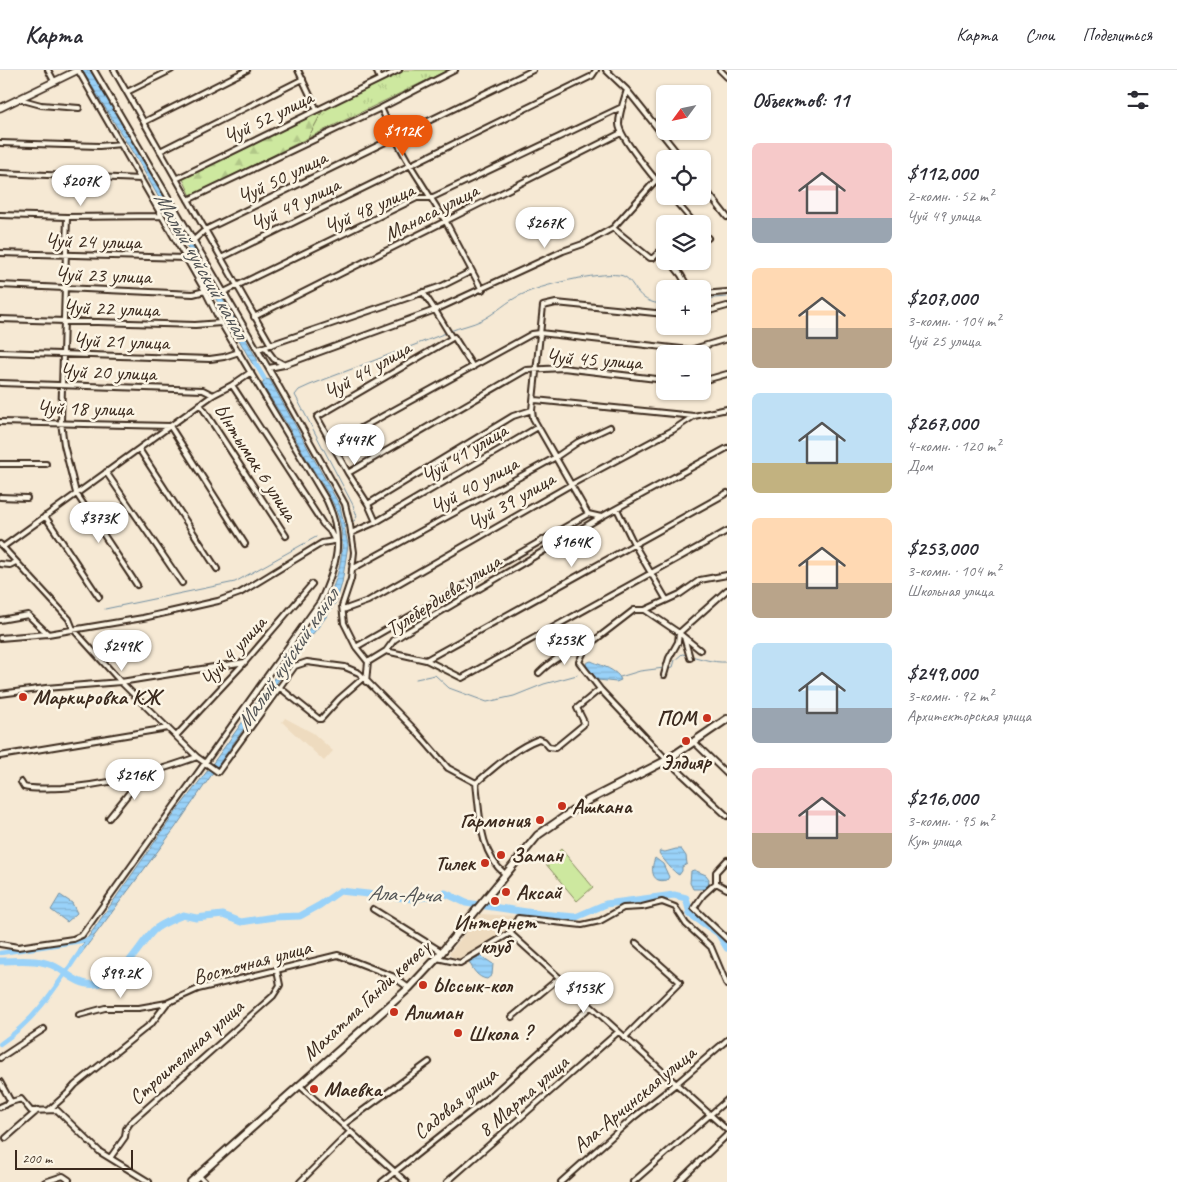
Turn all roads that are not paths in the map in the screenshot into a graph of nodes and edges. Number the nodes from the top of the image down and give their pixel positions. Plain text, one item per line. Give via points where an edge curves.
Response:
1 (48, 70) edge
2 (78, 70) edge
3 (94, 70) edge
4 (114, 70) edge
5 (171, 70) edge
6 (247, 70) edge
7 (298, 70) edge
8 (376, 70) edge
9 (399, 70) edge
10 (455, 70) edge
11 (533, 70) edge
12 (596, 70) edge
13 (606, 70) edge
14 (720, 70) edge
15 (727, 77) edge
16 (303, 79) junction
17 (380, 79) junction
18 (54, 81) junction
19 (626, 90) junction
20 (127, 92) junction
21 (19, 99) junction
22 (0, 108) edge
23 (79, 108) dead end
24 (381, 108) junction
25 (622, 108) junction
26 (317, 110) junction
27 (144, 122) junction
28 (621, 133) junction
29 (395, 138) junction
30 (0, 143) edge
31 (121, 144) junction
32 (675, 150) edge
33 (160, 151) junction
34 (410, 165) junction
35 (0, 173) edge
36 (141, 179) junction
37 (176, 179) junction
38 (656, 180) joint
39 (711, 197) edge
40 (431, 198) junction
41 (188, 200) junction
42 (679, 205) edge
43 (0, 215) edge
44 (687, 215) edge
45 (162, 216) junction
46 (67, 217) junction
47 (727, 217) edge
48 (446, 222) junction
49 (613, 228) junction
50 (205, 230) junction
51 (194, 240) junction
52 (0, 253) edge
53 (656, 255) edge
54 (66, 256) junction
55 (186, 258) junction
56 (221, 258) junction
57 (472, 271) junction
58 (0, 286) edge
59 (237, 286) junction
60 (65, 288) junction
61 (482, 290) junction
62 (204, 291) junction
63 (224, 292) junction
64 (424, 292) junction
65 (727, 292) edge
66 (711, 293) edge
67 (727, 306) edge
68 (435, 310) junction
69 (711, 310) edge
70 (656, 313) edge
71 (254, 317) junction
72 (0, 319) edge
73 (64, 322) junction
74 (221, 323) junction
75 (540, 333) junction
76 (452, 338) junction
77 (727, 339) edge
78 (271, 345) junction
79 (265, 348) junction
80 (258, 349) junction
81 (0, 352) edge
82 (239, 352) junction
83 (63, 354) junction
84 (284, 365) junction
85 (268, 368) junction
86 (471, 368) junction
87 (537, 369) junction
88 (251, 372) junction
89 (727, 374) edge
90 (711, 378) edge
91 (656, 379) edge
92 (0, 384) edge
93 (232, 385) junction
94 (62, 386) junction
95 (213, 395) junction
96 (535, 400) junction
97 (200, 404) junction
98 (727, 409) edge
99 (532, 410) junction
100 (694, 416) junction
101 (0, 422) edge
102 (61, 422) junction
103 (170, 426) junction
104 (538, 426) junction
105 (610, 427) dead end
106 (332, 444) junction
107 (727, 448) edge
108 (139, 449) junction
109 (556, 457) junction
110 (0, 464) edge
111 (46, 464) dead end
112 (106, 472) junction
113 (348, 473) junction
114 (572, 484) junction
115 (76, 494) junction
116 (727, 494) edge
117 (0, 497) edge
118 (27, 498) dead end
119 (368, 504) junction
120 (617, 508) junction
121 (588, 514) junction
122 (45, 516) junction
123 (601, 517) junction
124 (376, 522) junction
125 (727, 531) edge
126 (351, 533) junction
127 (286, 536) dead end
128 (336, 542) junction
129 (245, 544) dead end
130 (634, 544) junction
131 (1, 545) edge
132 (16, 562) junction
133 (0, 564) edge
134 (217, 569) dead end
135 (352, 569) junction
136 (651, 573) junction
137 (727, 575) edge
138 (182, 583) dead end
139 (312, 584) dead end
140 (137, 585) dead end
141 (727, 590) edge
142 (99, 597) dead end
143 (666, 599) junction
144 (343, 610) junction
145 (645, 610) junction
146 (0, 620) edge
147 (73, 629) junction
148 (679, 633) junction
149 (48, 634) junction
150 (684, 637) junction
151 (0, 638) edge
152 (356, 647) junction
153 (586, 647) junction
154 (700, 650) dead end
155 (386, 651) junction
156 (690, 658) dead end
157 (426, 660) junction
158 (245, 662) junction
159 (368, 662) junction
160 (539, 673) dead end
161 (664, 675) dead end
162 (364, 680) junction
163 (121, 682) junction
164 (279, 687) junction
165 (600, 689) junction
166 (0, 694) edge
167 (727, 719) edge
168 (168, 728) junction
169 (176, 736) junction
170 (694, 742) junction
171 (0, 756) edge
172 (197, 757) junction
173 (666, 760) junction
174 (205, 763) junction
175 (146, 773) junction
176 (727, 774) edge
177 (21, 782) dead end
178 (476, 783) junction
179 (727, 816) edge
180 (109, 818) dead end
181 (727, 860) edge
182 (505, 874) junction
183 (716, 883) junction
184 (727, 888) edge
185 (373, 909) dead end
186 (510, 933) junction
187 (727, 939) edge
188 (636, 942) dead end
189 (0, 944) edge
190 (442, 952) junction
191 (438, 958) junction
192 (277, 970) junction
193 (558, 979) junction
194 (727, 985) edge
195 (408, 988) junction
196 (167, 1003) junction
197 (590, 1007) junction
198 (79, 1015) dead end
199 (512, 1017) dead end
200 (44, 1029) dead end
201 (618, 1032) junction
202 (624, 1038) junction
203 (727, 1040) edge
204 (0, 1058) edge
205 (428, 1062) dead end
206 (0, 1082) edge
207 (676, 1084) junction
208 (299, 1085) junction
209 (727, 1100) edge
210 (11, 1102) junction
211 (0, 1107) edge
212 (38, 1110) junction
213 (49, 1110) junction
214 (711, 1115) junction
215 (343, 1125) junction
216 (727, 1130) edge
217 (350, 1132) junction
218 (727, 1135) edge
219 (6, 1138) dead end
220 (110, 1158) junction
221 (394, 1171) junction
222 (198, 1175) junction
223 (45, 1182) edge
224 (68, 1182) edge
225 (149, 1182) edge
226 (191, 1182) edge
227 (206, 1182) edge
228 (300, 1182) edge
229 (382, 1182) edge
230 (406, 1182) edge
231 (448, 1182) edge
232 (561, 1182) edge
233 (633, 1182) edge
234 (678, 1182) edge

1 - 18 street
2 - 18 street
2 - 31 street
3 - 51 street
4 - 20 street
5 - 20 street
6 - 27 street
7 - 16 street
8 - 17 street
9 - 17 street, Чуй 52 улица
10 - 24 street
11 - 29 street, Чуй 50 улица
12 - 34 street, Чуй 49 улица via 592,76
13 - 19 street
14 - 15 street
16 - 26 street
16 - 33 street
17 - 26 street, Чуй 52 улица
18 - 21 street
19 - 25 street
19 - 32 street
20 - 27 street
21 - 22 street
21 - 23 street
24 - 29 street
24 - 41 street
25 - 28 street
25 - 40 street, Чуй 48 улица
26 - 37 street, Чуй 52 улица
27 - 33 street
28 - 38 street
28 - 48 street, Манаса улица
29 - 34 street
29 - 50 street, Чуй 50 улица
30 - 31 street
31 - 36 street
33 - 37 street
34 - 40 street
34 - 56 street, Чуй 49 улица
35 - 36 street
36 - 45 street
37 - 41 street
38 - 49 street
39 - 47 street
40 - 48 street
40 - 59 street, Чуй 48 улица via 417,198
41 - 50 street
42 - 44 street
43 - 46 street
45 - 46 street
45 - 55 street
46 - 54 street
48 - 57 street
48 - 71 street, Манаса улица
49 - 53 street via 650,258
49 - 61 street
50 - 51 street, Чуй 50 улица
50 - 56 street
51 - 63 street
52 - 54 street, Чуй 24 улица
54 - 55 street, Чуй 24 улица
54 - 60 street
55 - 62 street
56 - 59 street
57 - 61 street
57 - 64 street
58 - 60 street, Чуй 23 улица
59 - 63 street, Чуй 48 улица
59 - 71 street
60 - 62 street, Чуй 23 улица via 193,294
60 - 73 street
61 - 68 street
62 - 74 street
63 - 80 street
64 - 68 street
64 - 78 street
65 - 66 street
67 - 69 street
68 - 76 street
68 - 84 street
70 - 75 street via 556,303 543,306
71 - 78 street
72 - 73 street, Чуй 22 улица
73 - 74 street, Чуй 22 улица
73 - 83 street
74 - 82 street
75 - 77 street via 690,350
75 - 86 street via 532,334
75 - 87 street
76 - 86 street via 458,341
76 - 106 street, Чуй 44 улица via 319,415 317,417
78 - 79 street
79 - 80 street
79 - 84 street
80 - 85 street
81 - 83 street, Чуй 21 улица
82 - 83 street, Чуй 21 улица via 210,359
82 - 88 street
83 - 94 street
84 - 85 street
85 - 126 street via 345,504
86 - 106 street
87 - 91 street, Чуй 45 улица via 563,368
87 - 96 street
87 - 113 street, Чуй 45 улица via 526,370
88 - 93 street
88 - 128 street via 327,501 338,528
89 - 90 street
92 - 94 street, Чуй 20 улица
93 - 95 street
93 - 128 street
94 - 95 street, Чуй 20 улица via 203,390
94 - 102 street
95 - 97 street
96 - 99 street
96 - 100 street
97 - 103 street
97 - 127 street, Ынтымак 6 улица
98 - 100 street
99 - 104 street
99 - 119 street, Чуй 41 улица via 513,416
100 - 114 street, Чуй 39 улица
101 - 102 street, Чуй 18 улица
102 - 103 street, Чуй 18 улица
102 - 115 street
103 - 108 street
103 - 129 street
104 - 109 street
104 - 124 street, Чуй 41 улица
105 - 109 street, Чуй 40 улица
106 - 113 street, Чуй 44 улица
107 - 120 street, Тулебердиева улица
108 - 112 street
108 - 134 street
109 - 114 street
109 - 135 street, Чуй 40 улица
110 - 111 street
112 - 115 street
112 - 138 street
113 - 119 street, Чуй 44 улица
114 - 121 street
114 - 144 street, Чуй 39 улица via 368,601
115 - 122 street
115 - 140 street
116 - 130 street
117 - 118 street
119 - 124 street, Чуй 44 улица
120 - 123 street, Тулебердиева улица
120 - 130 street
121 - 123 street
121 - 152 street
122 - 131 street
122 - 142 street
123 - 155 street, Тулебердиева улица via 403,634
124 - 126 street, Чуй 41 улица
125 - 136 street
126 - 135 street
128 - 147 street via 322,543 240,593 218,601
128 - 174 street via 336,562 320,602
130 - 136 street
130 - 157 street
131 - 132 street
132 - 133 street
132 - 147 street via 69,618
135 - 144 street
136 - 143 street
136 - 157 street via 462,678
137 - 143 street via 700,580
139 - 158 street, Чуй 4 улица
141 - 148 street
143 - 145 street
144 - 152 street via 344,623
145 - 148 street
145 - 153 street via 634,610
146 - 149 street via 28,615
147 - 149 street
147 - 163 street
148 - 150 street
148 - 161 street
149 - 151 street
150 - 154 street
150 - 156 street
152 - 159 street
153 - 160 street via 575,648
153 - 165 street via 579,662
155 - 157 street
155 - 159 street, Тулебердиева улица
158 - 163 street
158 - 169 street, Чуй 4 улица
159 - 162 street
162 - 164 street via 359,673 345,667 307,662 295,666
162 - 164 street via 339,699 321,719
162 - 178 street via 448,768
163 - 166 street
163 - 168 street
164 - 174 street via 218,772
165 - 173 street
165 - 178 street via 578,708 583,725 555,748 539,739 533,741
167 - 170 main road, Махатма Ганди көчөсү
168 - 169 street
168 - 171 street
169 - 172 street
170 - 173 main road, Махатма Ганди көчөсү
170 - 176 street
172 - 174 street
172 - 175 street
173 - 179 street
173 - 182 main road, Махатма Ганди көчөсү via 566,814 538,835
174 - 189 street via 82,935 18,948
175 - 177 street via 84,786 33,789 24,787
175 - 180 street
178 - 182 street via 486,848
181 - 183 street via 716,872
182 - 190 main road, Махатма Ганди көчөсү
183 - 184 street
183 - 187 street via 694,908
185 - 190 street
186 - 191 street via 460,963
186 - 193 street
186 - 194 street via 518,918 582,926 600,921 623,908 662,902 675,907 686,924 711,947
188 - 202 street via 680,982
190 - 191 main road, Махатма Ганди көчөсү
191 - 195 main road, Махатма Ганди көчөсү
192 - 195 street, Восточная улица via 338,954 392,976
192 - 196 street, Восточная улица via 198,989
192 - 220 street, Строительная улица via 280,985 273,996 130,1123 125,1137
193 - 197 street
193 - 199 street
195 - 208 main road, Махатма Ганди көчөсү
196 - 198 street via 139,1008 105,1008
196 - 213 street, Восточная улица via 152,1023
197 - 201 street
197 - 221 street, Садовая улица via 492,1094
200 - 204 street
201 - 202 street
201 - 231 street, 8 Марта улица
202 - 207 street
203 - 207 street, Ала-Арчинская улица
205 - 215 street
206 - 210 street
207 - 214 street
207 - 232 street, Ала-Арчинская улица
208 - 215 street
208 - 222 main road, Махатма Ганди көчөсү
209 - 214 street
210 - 211 street
210 - 212 street via 21,1099 31,1111
212 - 213 street
212 - 219 street
213 - 220 street via 57,1110 88,1143
214 - 216 street
214 - 233 street
215 - 217 street
217 - 221 street
217 - 228 street
218 - 234 street
220 - 225 street
221 - 229 street, Садовая улица
221 - 230 street
222 - 226 main road, Махатма Ганди көчөсү
222 - 227 street
223 - 224 street via 63,1176

